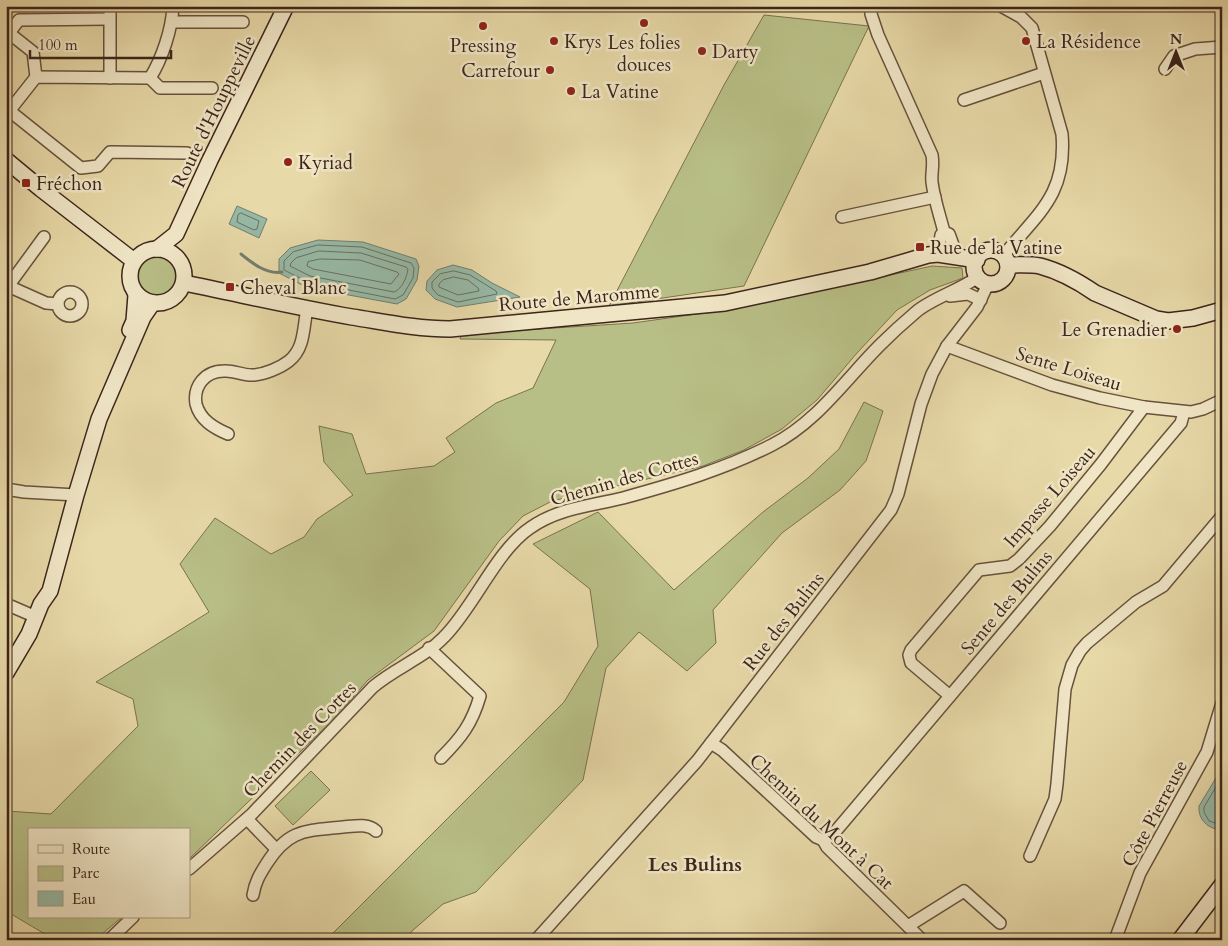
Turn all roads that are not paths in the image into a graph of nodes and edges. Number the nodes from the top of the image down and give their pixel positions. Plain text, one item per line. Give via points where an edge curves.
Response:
1 (110, 6) edge
2 (173, 6) edge
3 (286, 6) edge
4 (872, 6) edge
5 (1001, 6) edge
6 (110, 19) junction
7 (172, 22) junction
8 (243, 22) dead end
9 (1222, 47) edge
10 (1165, 69) dead end
11 (1044, 73) junction
12 (36, 77) junction
13 (110, 78) junction
14 (150, 78) junction
15 (212, 88) dead end
16 (964, 100) dead end
17 (7, 111) edge
18 (187, 153) dead end
19 (6, 160) edge
20 (935, 197) junction
21 (842, 217) dead end
22 (944, 232) junction
23 (176, 234) junction
24 (44, 237) dead end
25 (158, 249) junction
26 (938, 254) junction
27 (956, 256) junction
28 (177, 258) junction
29 (134, 260) junction
30 (977, 260) junction
31 (1006, 260) junction
32 (983, 281) junction
33 (184, 283) junction
34 (7, 288) edge
35 (136, 295) junction
36 (943, 297) junction
37 (981, 300) junction
38 (58, 304) dead end
39 (152, 304) junction
40 (306, 309) junction
41 (1222, 310) edge
42 (947, 346) junction
43 (1222, 400) edge
44 (1144, 407) junction
45 (1184, 412) junction
46 (228, 434) dead end
47 (82, 459) junction
48 (6, 489) edge
49 (71, 495) junction
50 (1222, 516) edge
51 (6, 604) edge
52 (38, 610) junction
53 (429, 648) junction
54 (6, 673) edge
55 (950, 696) junction
56 (1222, 703) edge
57 (711, 743) junction
58 (441, 758) dead end
59 (247, 819) junction
60 (376, 831) dead end
61 (823, 840) junction
62 (276, 849) junction
63 (1030, 856) dead end
64 (190, 868) edge
65 (1222, 885) edge
66 (253, 895) dead end
67 (1222, 898) edge
68 (132, 918) edge
69 (1000, 923) dead end
70 (908, 926) junction
71 (109, 940) edge
72 (536, 940) edge
73 (922, 940) edge
74 (1115, 940) edge
75 (1180, 940) edge
76 (1189, 940) edge

1 - 6 street
2 - 7 street
3 - 23 street, Route d'Houppeville
4 - 20 street via 871,14 878,36 932,155
5 - 11 street via 1021,17 1032,28
6 - 12 street via 19,20 9,33 33,52
6 - 13 street
7 - 8 street
7 - 14 street
9 - 10 street via 1174,56
11 - 16 street
11 - 31 street via 1062,134 1060,169 1046,206
12 - 13 street
12 - 17 street
13 - 14 street
14 - 15 street via 160,88
17 - 18 street via 81,168 98,166 110,152
19 - 29 street
20 - 21 street
20 - 22 street
22 - 26 street
22 - 27 street via 949,234
23 - 25 street, Route d'Houppeville
23 - 28 street, Route d'Houppeville
24 - 34 street
25 - 28 street
25 - 29 street via 144,252
26 - 27 street, Route de Maromme
26 - 40 street, Route de Maromme via 725,303 477,327 410,327
27 - 30 street, Route de Maromme
28 - 33 street via 183,270
29 - 35 street via 130,282
30 - 31 street via 989,251 998,252
30 - 32 street via 975,267
31 - 32 street via 1007,273 1003,279 996,283
31 - 41 street via 1045,268 1156,319 1180,321
32 - 36 street, Chemin des Cottes
32 - 37 street, Rue des Bulins
33 - 39 street via 168,302
33 - 40 street, Route de Maromme
34 - 38 street via 46,304
35 - 39 street
35 - 47 street via 134,321 86,431
36 - 37 street, Chemin des Cottes via 968,294
36 - 53 street, Chemin des Cottes via 918,310 801,428 774,444 729,466 549,516 528,529 503,556 444,638
37 - 42 street, Rue des Bulins
39 - 47 street via 143,317
40 - 46 street via 301,347 288,363 255,375 214,372 200,383 196,390 197,408 213,428
42 - 44 street, Sente Loiseau via 1052,385
42 - 57 street, Rue des Bulins via 921,404 894,504
43 - 45 street via 1203,409
44 - 45 street, Sente Loiseau
44 - 55 street, Impasse Loiseau via 1101,464 1019,559 1010,566 979,570 911,650 911,663
45 - 55 street, Sente des Bulins via 1181,423
47 - 49 street
48 - 49 street
49 - 52 street via 41,588
50 - 63 street via 1163,586 1095,634 1080,651 1065,689 1055,799
51 - 52 street
52 - 54 street via 29,634
53 - 58 street via 480,696 462,737
53 - 59 street, Chemin des Cottes via 373,687
55 - 61 street, Sente des Bulins via 836,832
56 - 74 street, Côte Pierreuse via 1207,752 1140,873
57 - 61 street, Chemin du Mont à Cat
57 - 72 street, Rue des Bulins
59 - 62 street
59 - 64 street, Chemin des Cottes
60 - 62 street via 366,826 305,831 285,840
61 - 70 street, Chemin du Mont à Cat
62 - 66 street via 255,881
65 - 75 street
67 - 76 street
68 - 71 street
69 - 70 street via 964,891
70 - 73 street, Chemin du Mont à Cat

